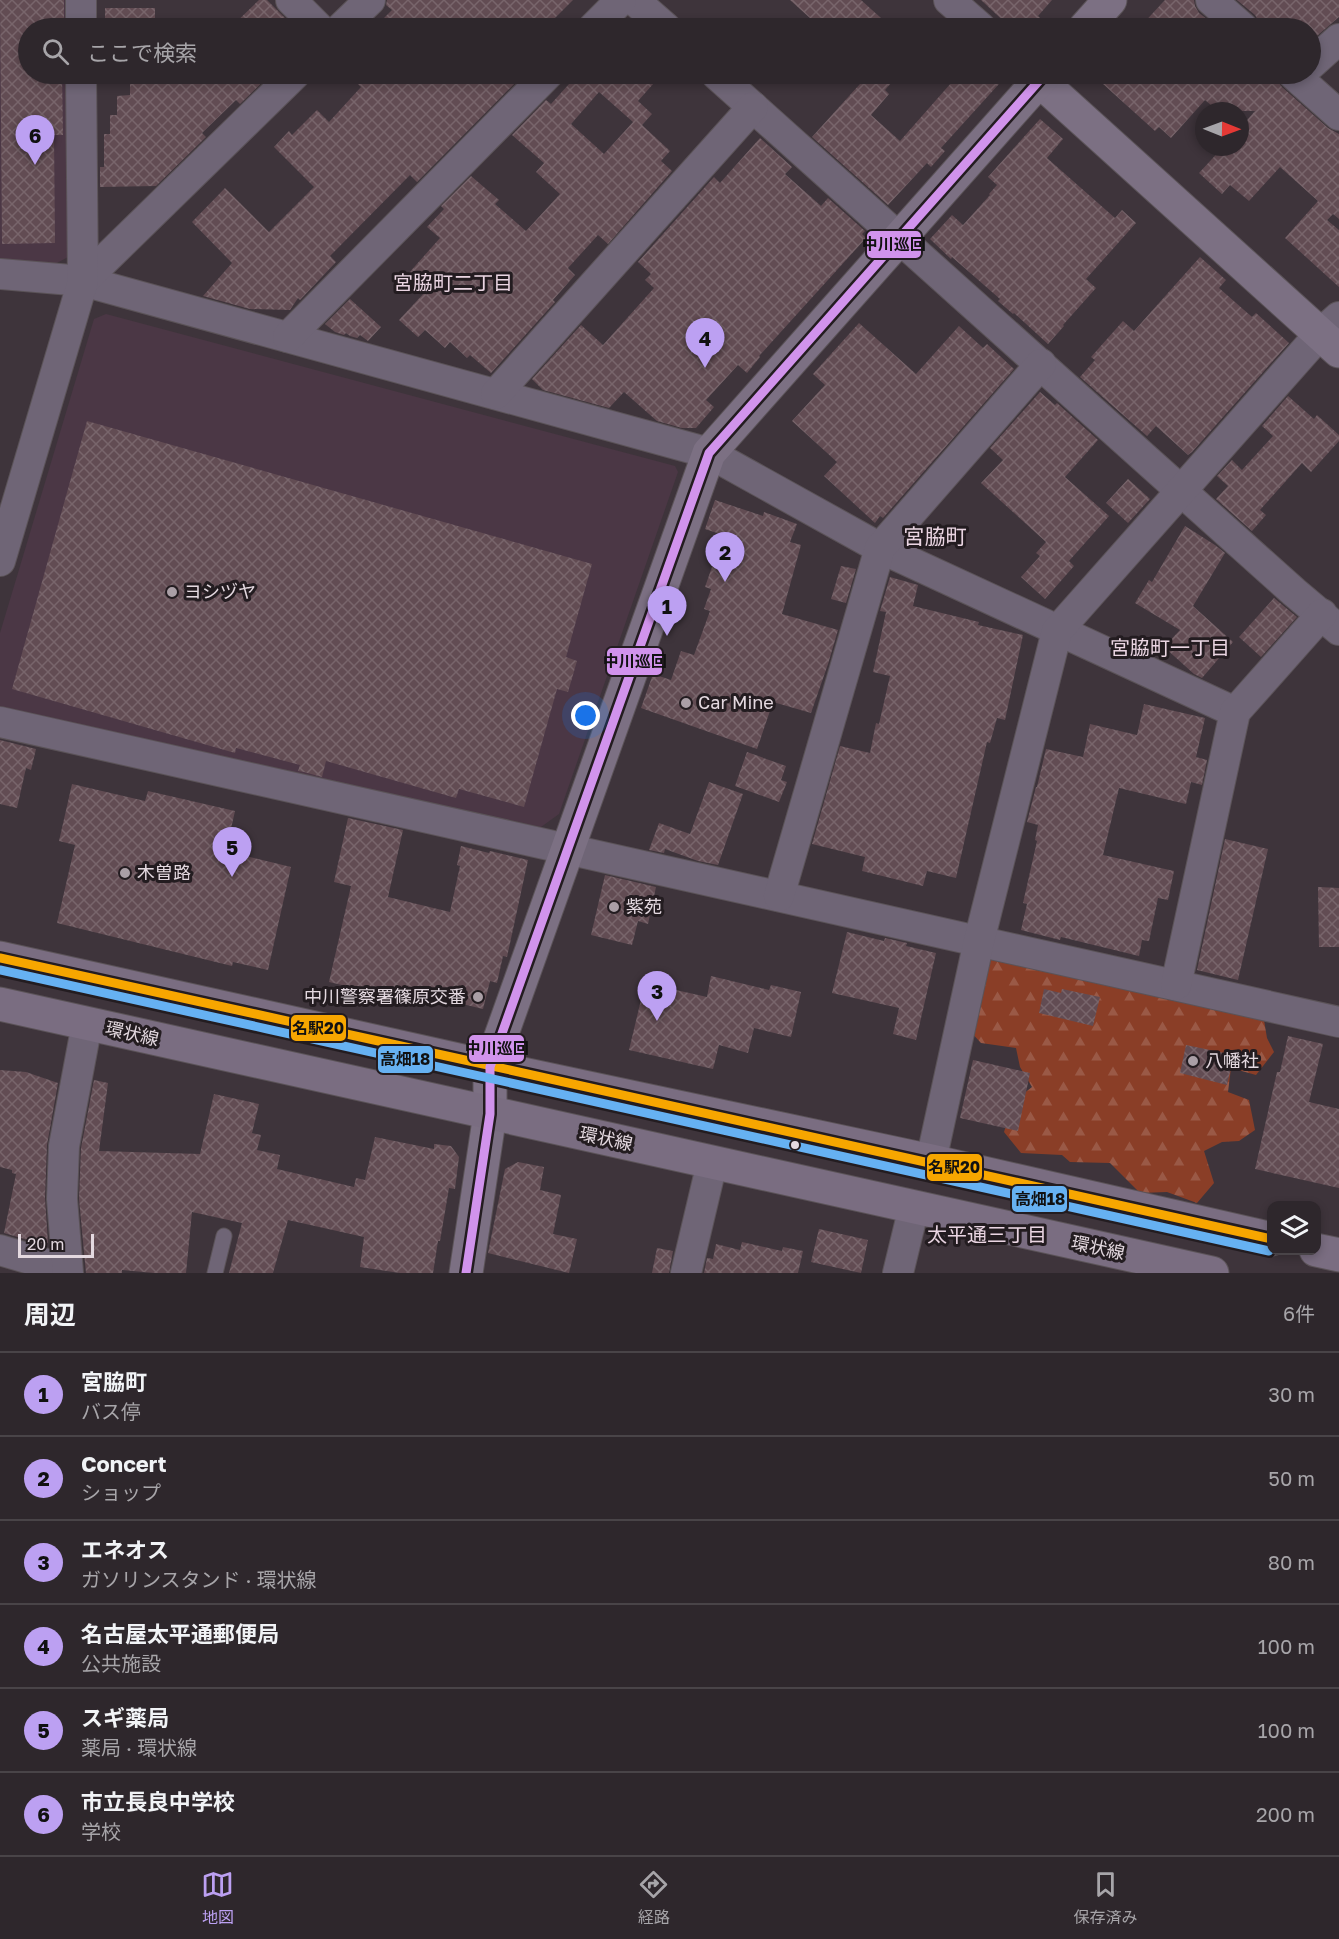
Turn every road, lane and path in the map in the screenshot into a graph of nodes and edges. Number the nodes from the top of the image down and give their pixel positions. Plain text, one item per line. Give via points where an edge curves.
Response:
1 (81, 0) edge
2 (291, 0) edge
3 (370, 0) edge
4 (621, 0) edge
5 (634, 0) edge
6 (949, 0) edge
7 (1110, 0) edge
8 (1211, 0) edge
9 (81, 18) edge
10 (310, 18) edge
11 (351, 18) edge
12 (603, 18) edge
13 (655, 18) edge
14 (970, 18) edge
15 (1094, 18) edge
16 (1232, 18) edge
17 (1339, 39) edge
18 (1321, 54) edge
19 (81, 84) edge
20 (285, 84) edge
21 (538, 84) edge
22 (727, 84) edge
23 (1032, 84) edge
24 (1048, 84) edge
25 (1311, 84) edge
26 (753, 107) junction
27 (1339, 115) edge
28 (899, 238) junction
29 (0, 274) edge
30 (83, 281) junction
31 (1333, 334) edge
32 (288, 337) junction
33 (1041, 364) junction
34 (496, 394) junction
35 (710, 453) junction
36 (1182, 490) junction
37 (880, 548) junction
38 (0, 561) edge
39 (1330, 622) edge
40 (1057, 631) junction
41 (1234, 712) junction
42 (0, 722) edge
43 (568, 848) junction
44 (778, 896) junction
45 (979, 941) junction
46 (0, 958) edge
47 (1176, 986) junction
48 (0, 1004) edge
49 (1339, 1022) edge
50 (87, 1024) junction
51 (490, 1067) junction
52 (490, 1114) junction
53 (930, 1161) junction
54 (712, 1163) junction
55 (914, 1208) junction
56 (224, 1236) dead end
57 (1267, 1238) edge
58 (0, 1250) edge
59 (1321, 1251) edge
60 (1339, 1255) edge
61 (1123, 1263) edge
62 (68, 1271) edge
63 (215, 1273) edge
64 (466, 1273) edge
65 (686, 1273) edge
66 (898, 1273) edge
67 (1212, 1273) edge

1 - 9 street
2 - 10 street
3 - 11 street
4 - 12 street
5 - 13 street
6 - 14 street
7 - 15 street
8 - 16 street
17 - 18 street
19 - 30 street
20 - 30 street
21 - 32 street
22 - 26 street
23 - 28 street
24 - 31 street
25 - 27 street
26 - 28 street
26 - 34 street
28 - 33 street
28 - 35 street
29 - 30 street
30 - 32 street
30 - 38 street
31 - 36 street
32 - 34 street
33 - 36 street
33 - 37 street
34 - 35 street
35 - 37 street
35 - 43 street
36 - 39 street
36 - 40 street
37 - 40 street
37 - 44 street
39 - 41 street
40 - 41 street
40 - 45 street
41 - 47 street
42 - 43 street
43 - 44 street
43 - 51 street
44 - 45 street
45 - 47 street
45 - 53 street
46 - 51 main road
47 - 49 street
48 - 50 main road, 環状線
50 - 52 main road, 環状線
50 - 62 street via 64,1146 62,1199
51 - 52 street
51 - 53 main road
52 - 54 main road, 環状線
52 - 64 street
53 - 57 main road
54 - 55 main road, 環状線
54 - 65 street
55 - 61 main road, 環状線
55 - 66 street
56 - 63 lane
58 - 62 street
59 - 60 main road
61 - 67 main road, 環状線

